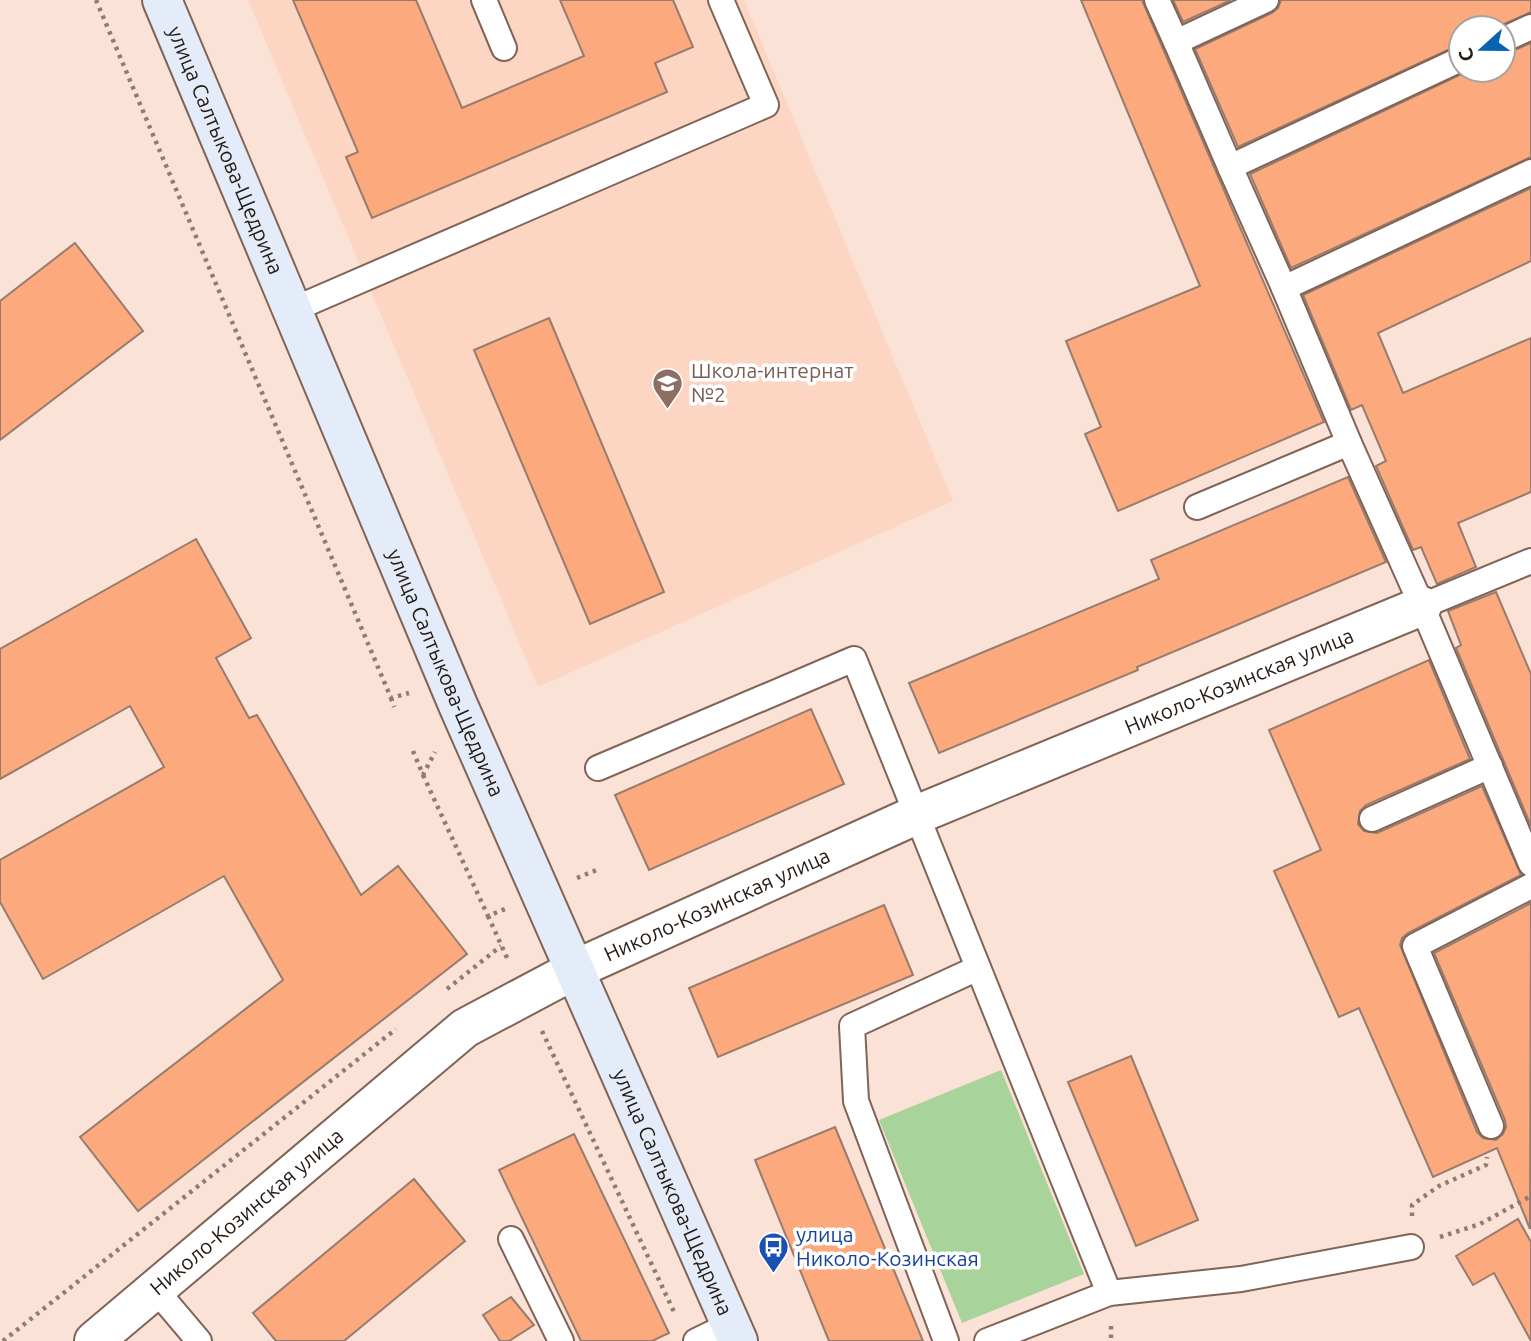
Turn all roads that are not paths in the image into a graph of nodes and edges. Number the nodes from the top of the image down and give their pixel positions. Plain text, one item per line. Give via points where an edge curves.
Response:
1 (162, 0) edge
2 (484, 0) edge
3 (721, 0) edge
4 (1157, 0) edge
5 (1266, 0) edge
6 (1176, 42) junction
7 (505, 48) dead end
8 (1447, 66) edge
9 (1230, 167) junction
10 (1531, 172) edge
11 (1284, 288) junction
12 (292, 310) junction
13 (1349, 443) junction
14 (1197, 507) dead end
15 (1531, 561) edge
16 (1422, 606) junction
17 (1490, 766) junction
18 (598, 768) dead end
19 (916, 815) junction
20 (1372, 819) dead end
21 (1531, 864) edge
22 (1531, 886) edge
23 (978, 968) junction
24 (576, 969) junction
25 (1491, 1126) road end
26 (511, 1239) dead end
27 (1412, 1247) road end
28 (155, 1289) junction
29 (1109, 1293) junction
30 (734, 1333) edge
31 (94, 1341) edge
32 (199, 1341) edge
33 (561, 1341) edge
34 (696, 1341) edge
35 (946, 1341) edge
36 (987, 1341) edge

1 - 12 main road, улица Салтыкова-Щедрина
2 - 7 lane
3 - 12 lane via 766,105
4 - 6 lane
5 - 6 lane
6 - 9 lane
8 - 9 lane
9 - 11 lane
10 - 11 lane
11 - 13 lane
12 - 24 main road, улица Салтыкова-Щедрина via 458,705
13 - 14 lane
13 - 16 lane
15 - 16 lane
16 - 17 lane
16 - 19 street, Николо-Козинская улица
17 - 20 lane
17 - 21 lane
18 - 19 lane via 854,659
19 - 23 lane
19 - 24 street, Николо-Козинская улица
22 - 25 lane via 1415,946
23 - 29 lane
23 - 35 lane via 852,1026 856,1101
24 - 28 street, Николо-Козинская улица via 464,1028
24 - 30 main road, улица Салтыкова-Щедрина
26 - 33 lane
27 - 29 lane via 1241,1279
28 - 31 street, Николо-Козинская улица
28 - 32 lane
29 - 36 lane
30 - 34 lane

